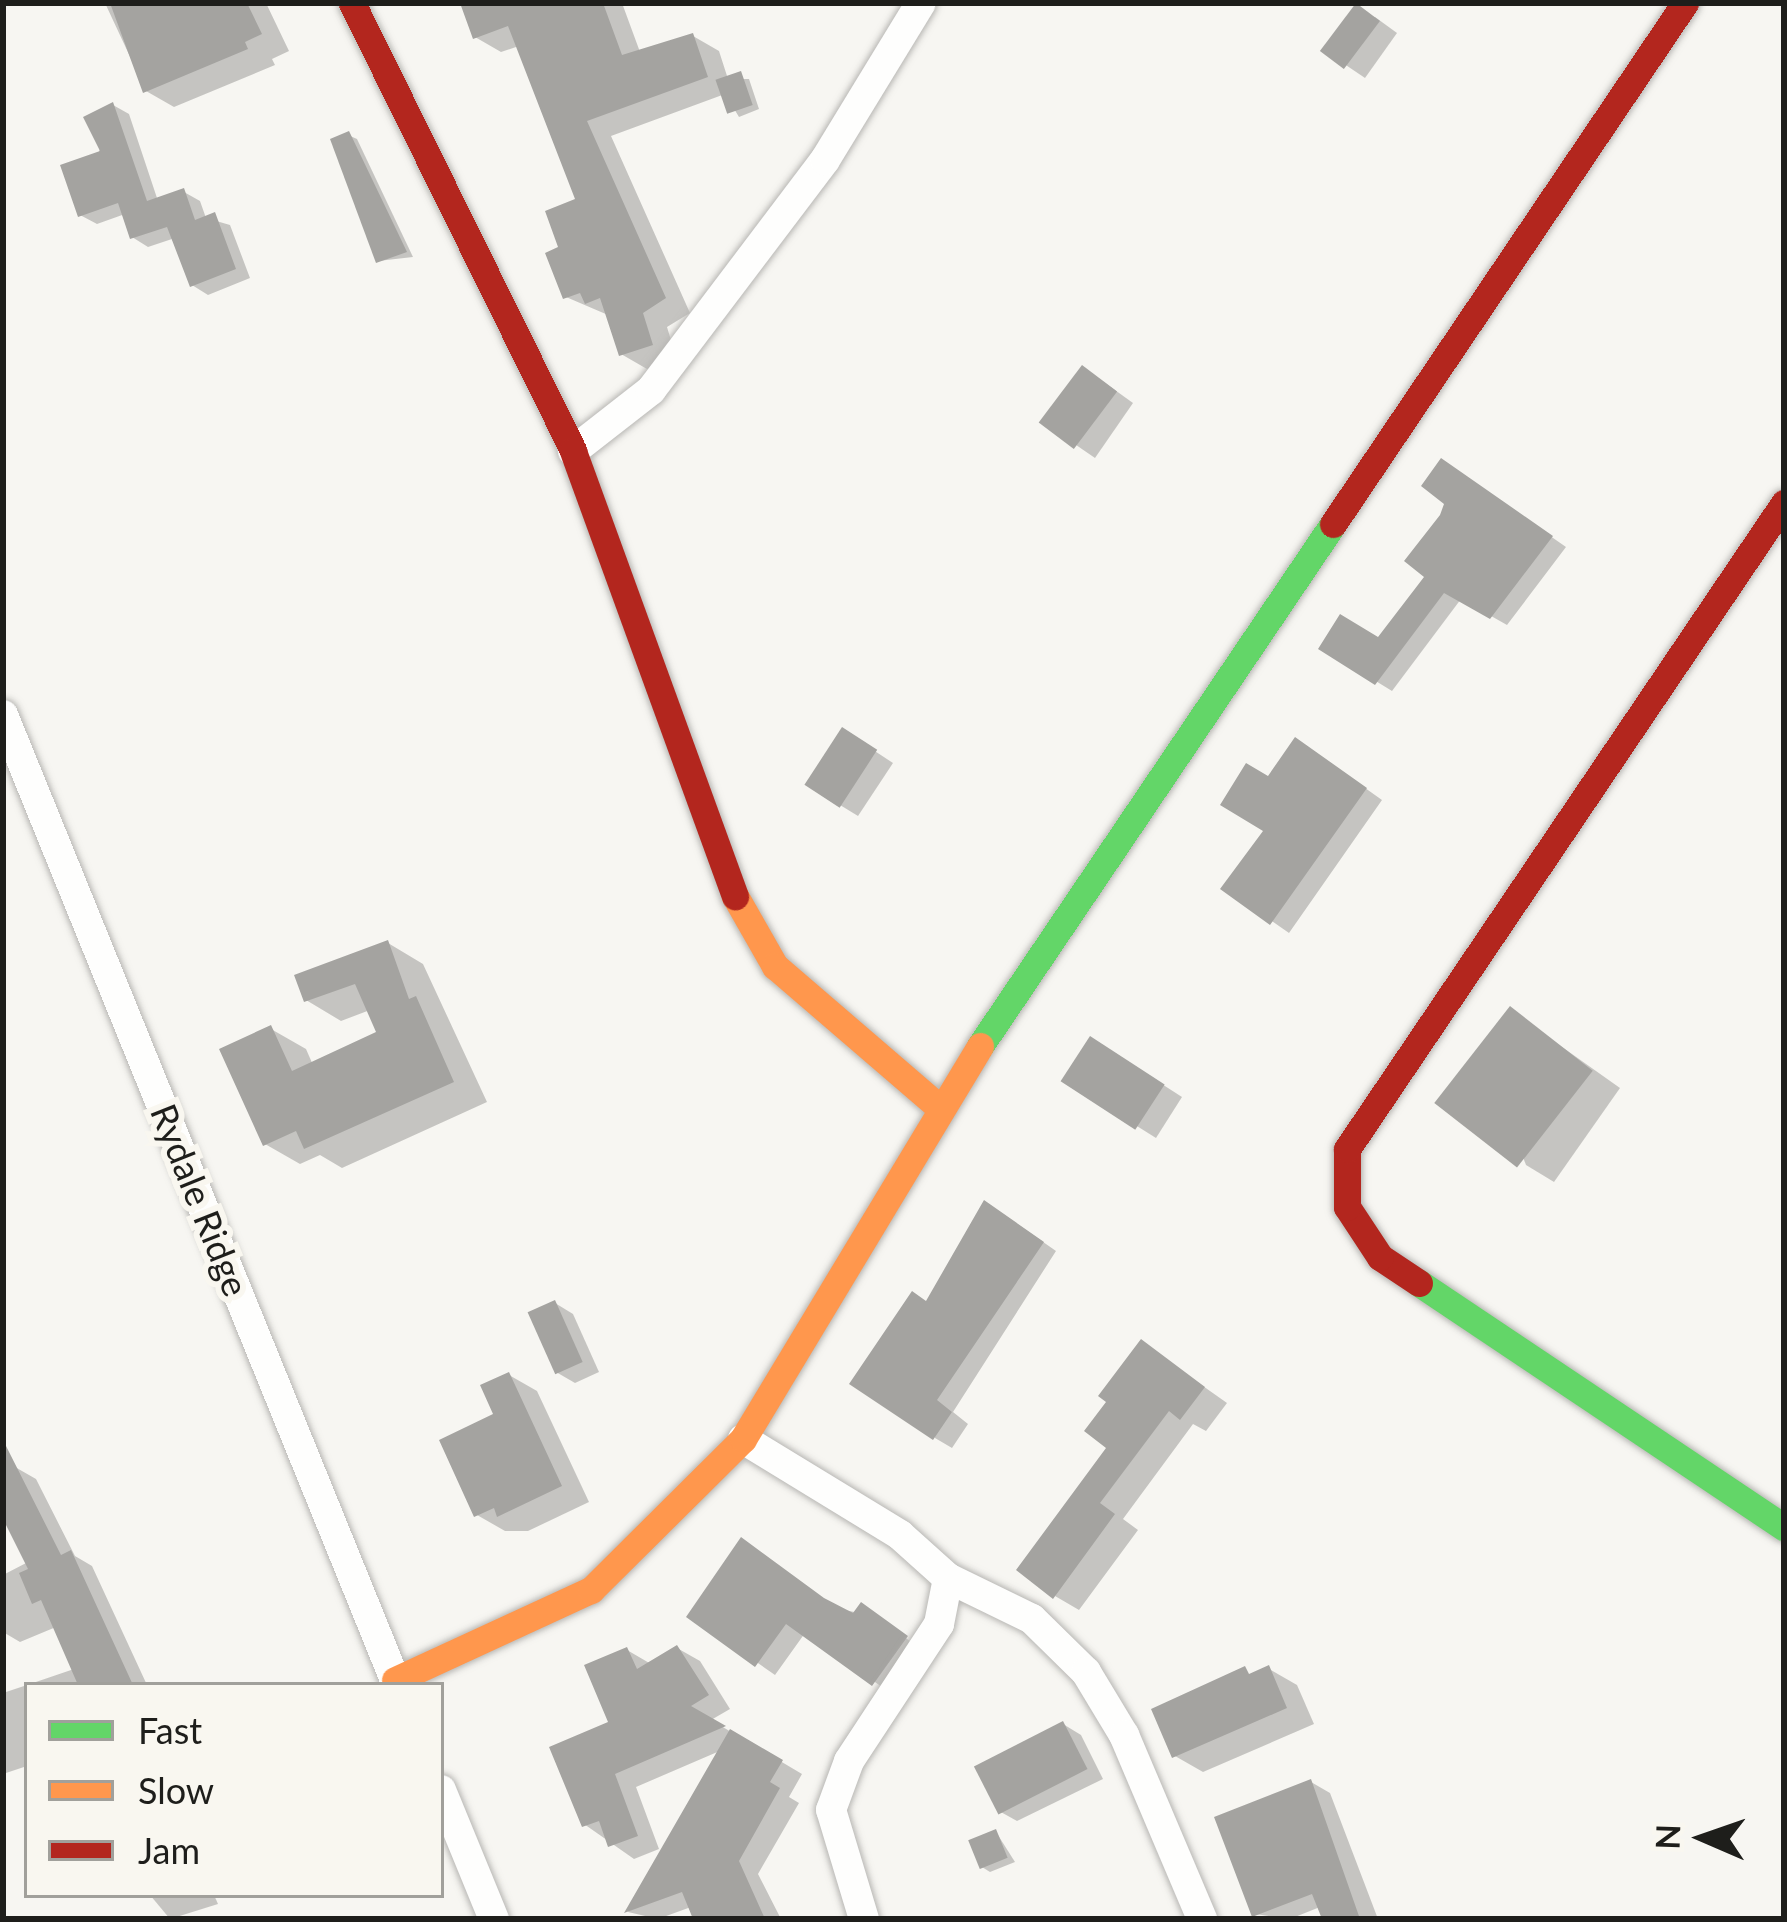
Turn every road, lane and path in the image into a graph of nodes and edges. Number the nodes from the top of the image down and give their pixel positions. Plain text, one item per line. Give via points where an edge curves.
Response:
1 (352, 3) edge
2 (921, 3) edge
3 (1685, 3) edge
4 (573, 451) junction
5 (1784, 503) edge
6 (3, 715) edge
7 (940, 1107) junction
8 (743, 1439) junction
9 (1784, 1527) edge
10 (948, 1578) junction
11 (396, 1682) edge
12 (398, 1682) edge
13 (444, 1797) edge
14 (494, 1919) edge
15 (864, 1919) edge
16 (1202, 1919) edge

1 - 4 street
2 - 4 street via 825,160 651,390
3 - 7 street
4 - 7 street via 741,911 776,966
5 - 9 street via 1346,1148 1347,1207 1380,1257
6 - 11 street, Rydale Ridge
7 - 8 street
8 - 10 street via 900,1535
8 - 12 street via 591,1590
10 - 15 street via 939,1624 849,1761 831,1810
10 - 16 street via 1032,1619 1087,1672 1124,1735
13 - 14 street

